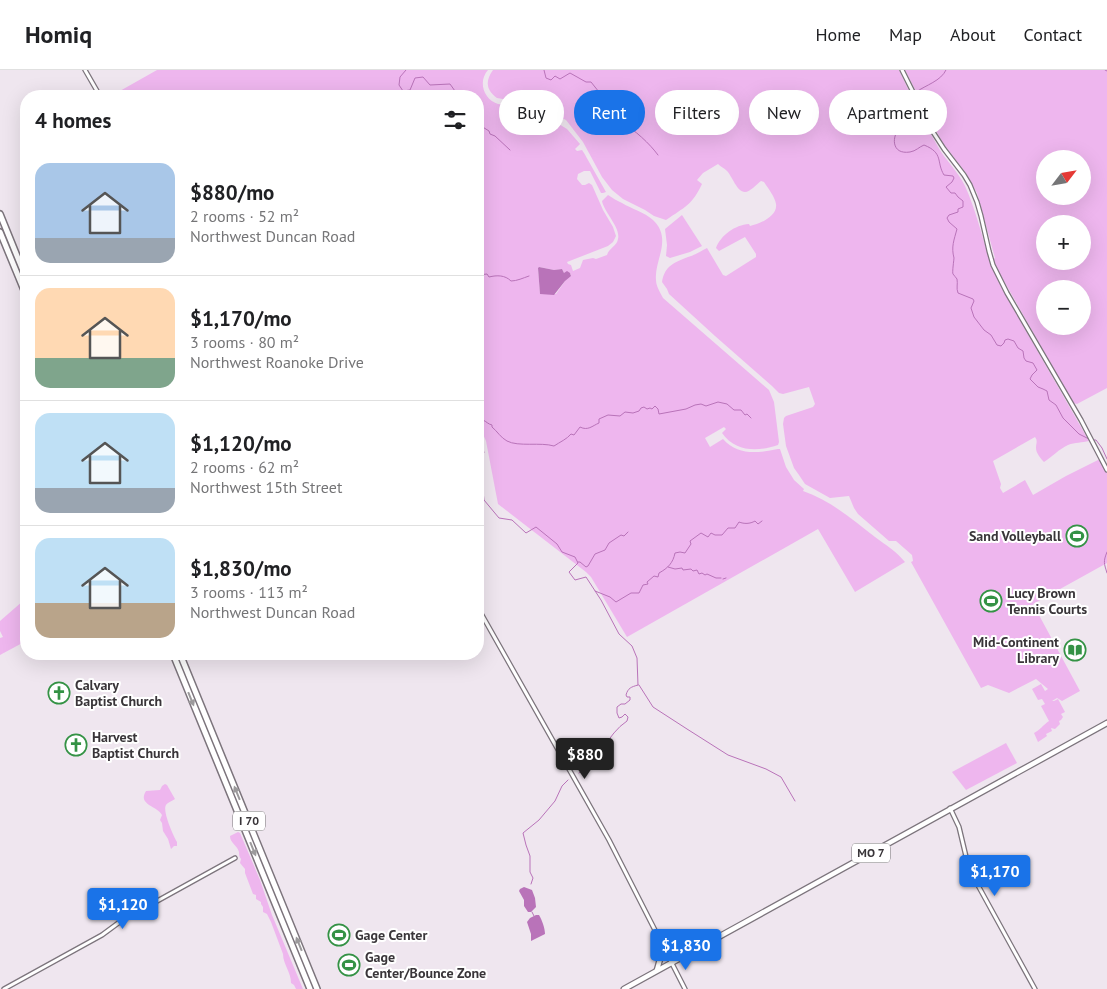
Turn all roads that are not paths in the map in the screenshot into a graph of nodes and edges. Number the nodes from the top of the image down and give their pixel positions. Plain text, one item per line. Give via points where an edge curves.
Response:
1 (85, 70) edge
2 (902, 70) edge
3 (97, 90) edge
4 (0, 214) edge
5 (0, 232) edge
6 (20, 263) edge
7 (20, 280) edge
8 (1107, 470) edge
9 (484, 619) edge
10 (175, 660) edge
11 (182, 660) edge
12 (1107, 722) edge
13 (950, 808) junction
14 (235, 858) dead end
15 (660, 941) junction
16 (671, 963) junction
17 (657, 970) junction
18 (4, 989) edge
19 (310, 989) edge
20 (317, 989) edge
21 (624, 989) edge
22 (686, 989) edge
23 (1035, 989) edge

1 - 3 street
2 - 8 street via 933,132 970,185 993,265 1007,293
4 - 6 highway
5 - 7 highway
9 - 15 street via 609,840
10 -> 19 highway, I 70
20 -> 11 highway, I 70
12 - 13 main road, MO 7
13 - 16 main road, MO 7
13 - 23 street via 959,827 969,869
14 - 18 street
15 - 16 street
15 - 17 main road via 662,952
16 - 17 main road, MO 7
16 - 22 street
17 - 21 main road, MO 7

